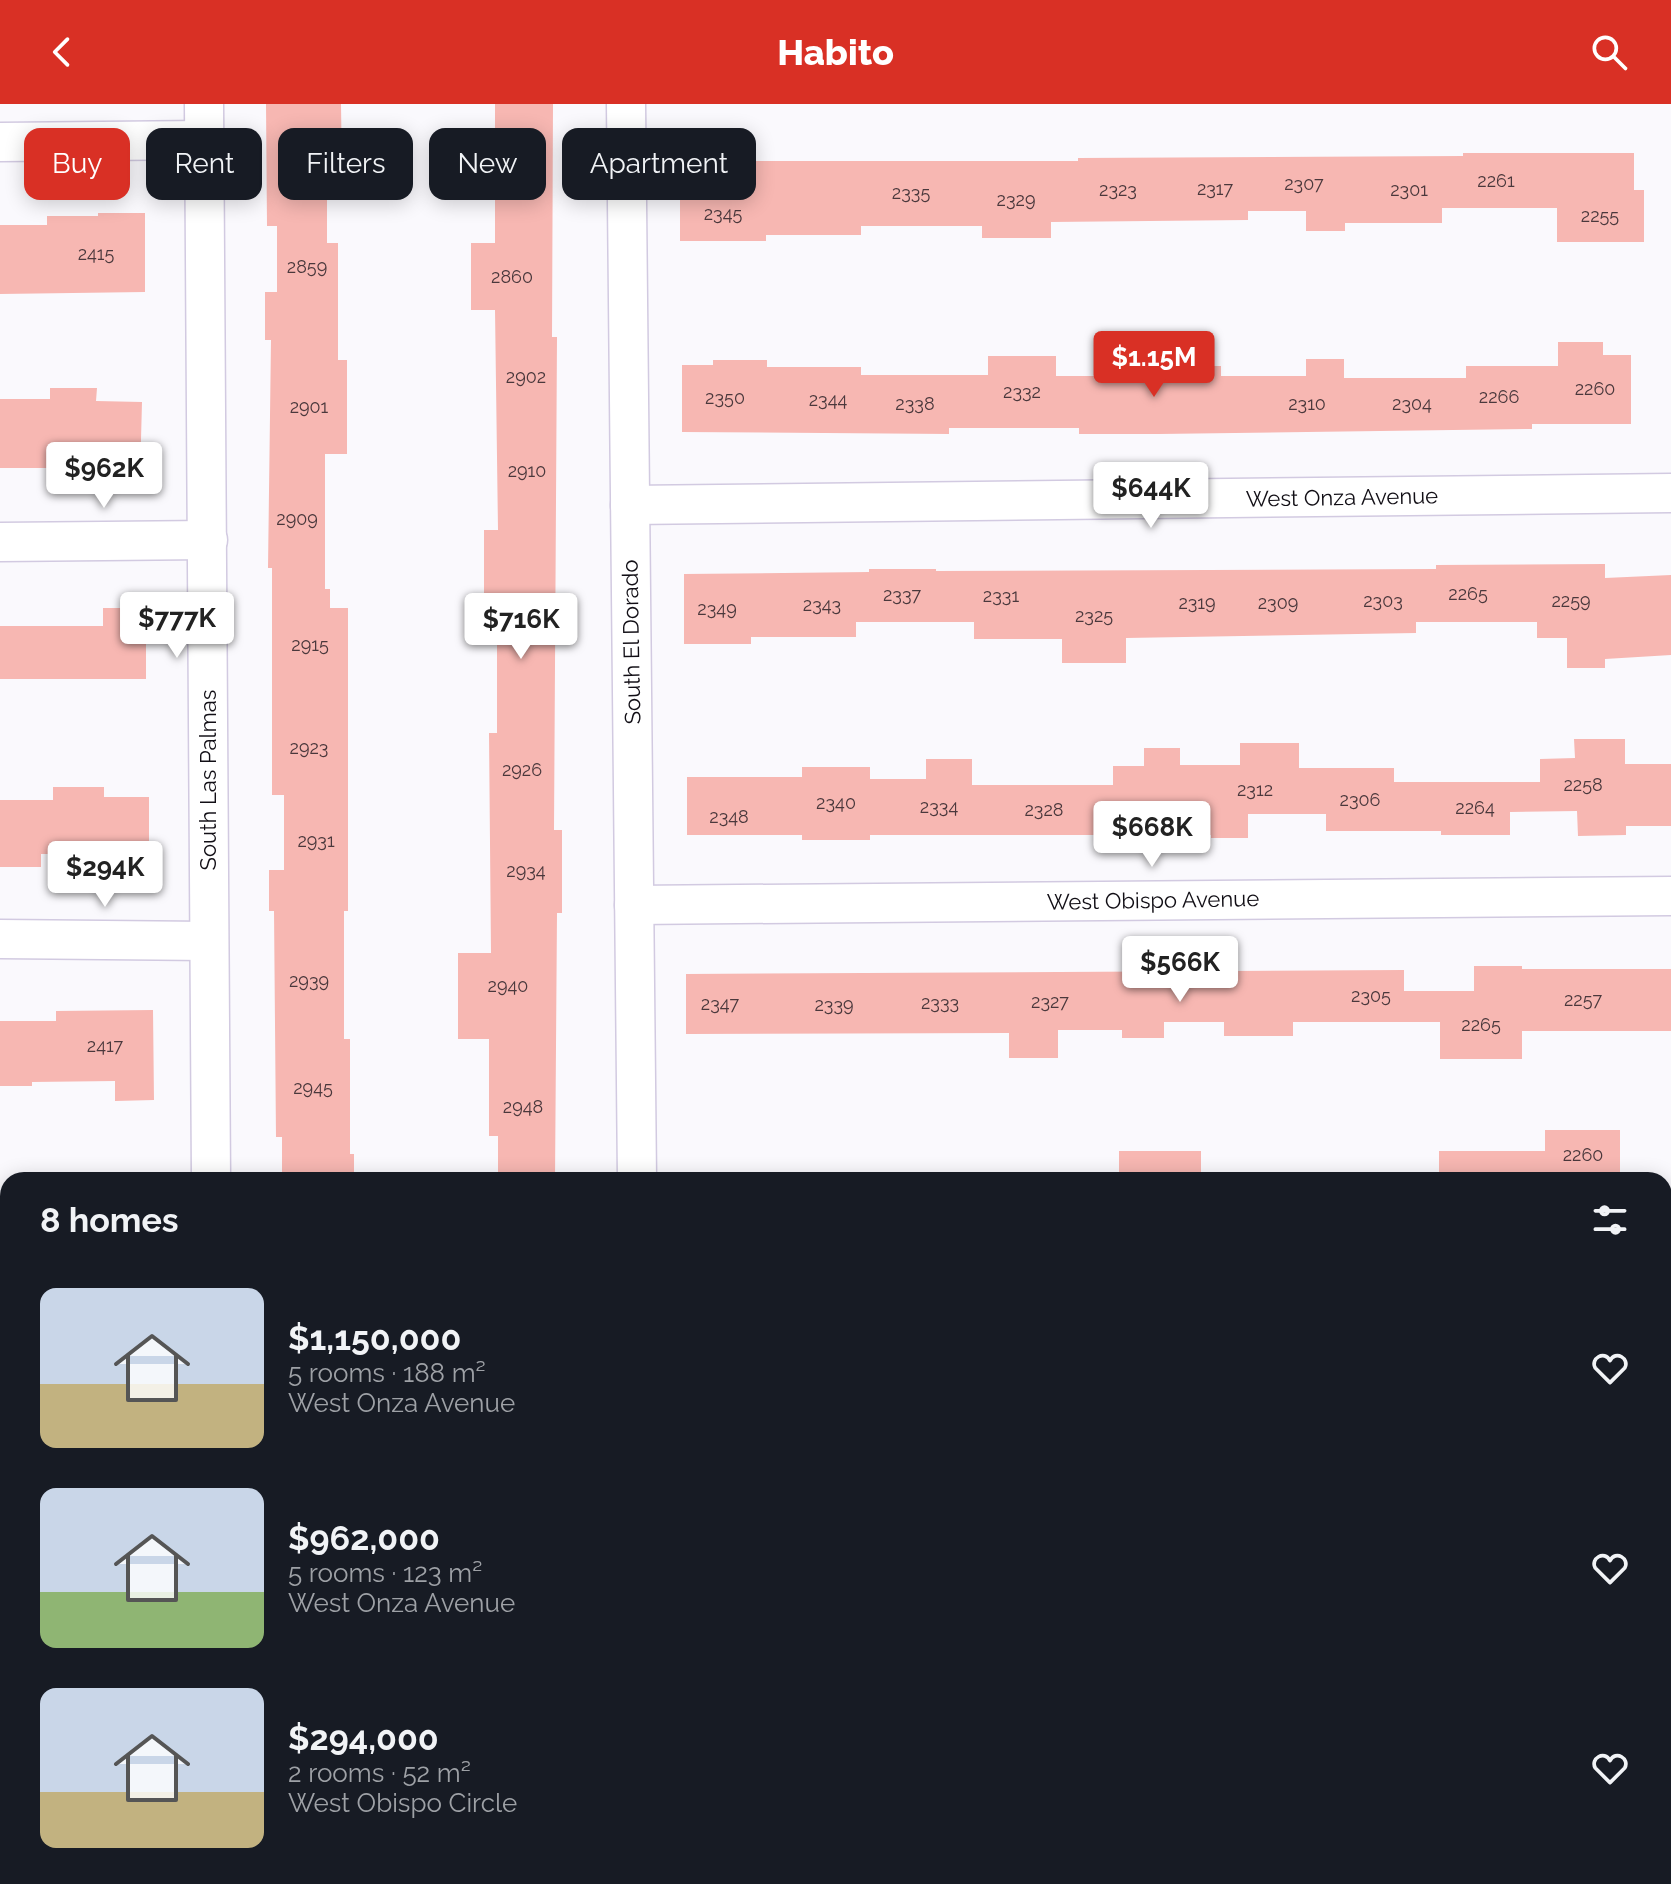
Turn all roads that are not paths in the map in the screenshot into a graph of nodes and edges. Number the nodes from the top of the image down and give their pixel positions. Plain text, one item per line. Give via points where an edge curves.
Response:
1 (626, 104) edge
2 (204, 122) edge
3 (0, 142) edge
4 (1671, 493) edge
5 (630, 505) junction
6 (208, 540) junction
7 (0, 542) edge
8 (1671, 896) edge
9 (634, 905) junction
10 (0, 939) edge
11 (208, 941) junction
12 (211, 1172) edge
13 (637, 1172) edge

1 - 5 street, South El Dorado
2 - 3 street
2 - 6 street, South Las Palmas
4 - 5 street, West Onza Avenue
5 - 9 street, South El Dorado
6 - 7 street
6 - 11 street, South Las Palmas
8 - 9 street, West Obispo Avenue
9 - 13 street, South El Dorado
10 - 11 street
11 - 12 street, South Las Palmas

